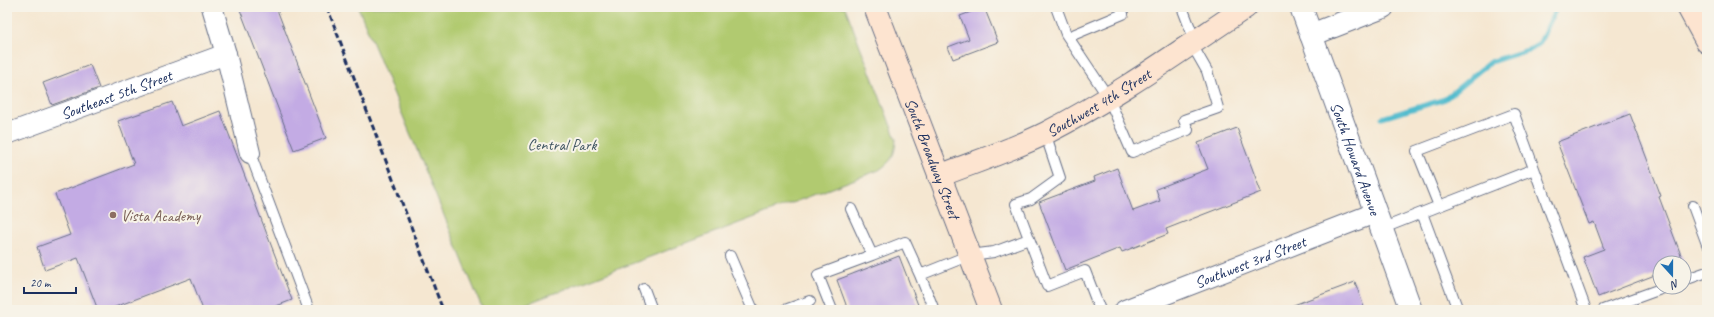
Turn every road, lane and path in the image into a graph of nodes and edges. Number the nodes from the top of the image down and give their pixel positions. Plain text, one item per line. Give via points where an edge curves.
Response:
1 (212, 7) edge
2 (875, 7) edge
3 (1056, 7) edge
4 (1121, 7) edge
5 (1182, 7) edge
6 (1246, 7) edge
7 (1301, 7) edge
8 (1383, 7) edge
9 (1688, 7) edge
10 (1312, 35) junction
11 (1068, 37) junction
12 (1193, 42) junction
13 (1707, 42) edge
14 (226, 54) junction
15 (1108, 97) junction
16 (1045, 133) junction
17 (7, 134) edge
18 (250, 153) joint
19 (1534, 169) junction
20 (939, 176) junction
21 (1439, 206) junction
22 (1693, 206) dead end
23 (851, 209) dead end
24 (1422, 213) junction
25 (1378, 221) junction
26 (1029, 239) junction
27 (1707, 244) edge
28 (872, 255) junction
29 (970, 255) junction
30 (730, 256) dead end
31 (1707, 272) edge
32 (920, 275) junction
33 (1692, 277) edge
34 (644, 289) dead end
35 (1652, 292) edge
36 (810, 300) dead end
37 (1606, 309) edge
38 (309, 310) edge
39 (652, 310) edge
40 (754, 310) edge
41 (785, 310) edge
42 (832, 310) edge
43 (934, 310) edge
44 (991, 310) edge
45 (1100, 310) edge
46 (1125, 310) edge
47 (1411, 310) edge
48 (1458, 310) edge
49 (1586, 310) edge

1 - 14 street
2 - 20 main road, South Broadway Street
3 - 11 lane
4 - 11 lane via 1123,14
5 - 12 lane
6 - 12 main road, Southwest 4th Street
7 - 10 street, South Howard Avenue
8 - 10 street
9 - 13 main road
10 - 25 street, South Howard Avenue
11 - 15 lane
12 - 15 main road, Southwest 4th Street
12 - 15 lane via 1207,71 1218,108 1184,120 1188,130 1132,152
14 - 17 street, Southeast 5th Street
14 - 18 street
15 - 16 main road, Southwest 4th Street
16 - 20 main road, Southwest 4th Street
16 - 26 lane via 1060,178 1031,199 1016,204
18 - 38 lane
19 - 21 lane
19 - 21 lane via 1514,114 1424,148 1417,151
19 - 49 lane
20 - 29 main road, South Broadway Street
21 - 24 lane
22 - 27 lane
23 - 28 lane
24 - 25 lane
24 - 48 lane
25 - 46 street, Southwest 3rd Street
25 - 47 street, South Howard Avenue
26 - 29 lane via 994,252
26 - 45 lane via 1047,286 1085,272
28 - 32 lane via 905,242
28 - 42 lane via 818,275
29 - 32 lane
29 - 44 main road, South Broadway Street
30 - 40 lane
31 - 33 lane
32 - 43 lane
34 - 39 lane
35 - 37 lane
36 - 41 lane

